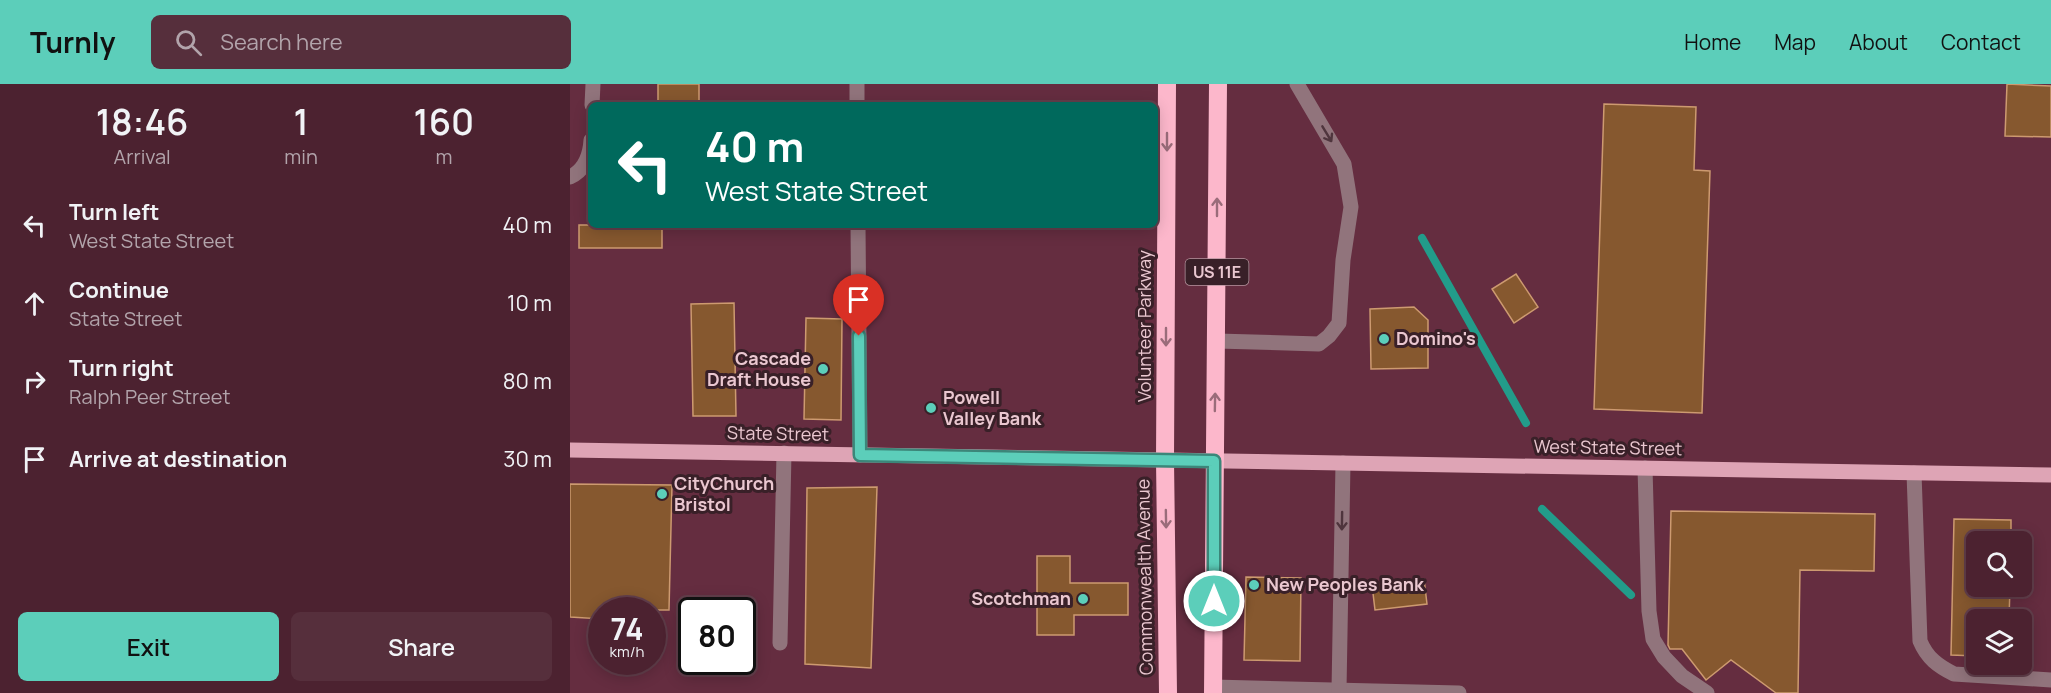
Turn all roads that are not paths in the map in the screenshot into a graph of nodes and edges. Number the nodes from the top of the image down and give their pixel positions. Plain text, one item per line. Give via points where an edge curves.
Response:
1 (593, 84) edge
2 (857, 84) edge
3 (1167, 84) edge
4 (1218, 84) edge
5 (1297, 84) edge
6 (592, 102) edge
7 (857, 102) edge
8 (588, 157) edge
9 (570, 177) edge
10 (858, 228) edge
11 (1217, 341) junction
12 (570, 450) edge
13 (784, 453) junction
14 (860, 455) junction
15 (1165, 460) junction
16 (1214, 461) junction
17 (1343, 463) junction
18 (1644, 468) junction
19 (1914, 473) junction
20 (2051, 476) edge
21 (780, 644) dead end
22 (2051, 680) edge
23 (1213, 690) edge
24 (1339, 690) junction
25 (1168, 693) edge
26 (1459, 693) edge
27 (1707, 693) edge

1 - 6 street
2 - 7 street
3 -> 15 highway, Volunteer Parkway / US 11E
11 -> 4 highway, US 11E
5 -> 11 street via 1344,164 1351,207 1339,322 1319,344
8 - 9 street via 579,173
10 - 14 street
16 -> 11 highway, US 11E
12 - 13 main road, State Street
13 - 14 main road, State Street
13 - 21 street
14 - 15 main road, State Street
15 - 16 main road, West State Street
15 -> 25 highway, Commonwealth Avenue / US 11E
16 - 17 main road, West State Street
16 - 23 highway, US 11E
17 - 18 main road, West State Street
17 -> 24 street
18 - 19 main road, West State Street
18 - 27 street via 1653,639 1682,676
19 - 20 main road, West State Street
19 - 22 street via 1920,641 1925,653 1954,674
23 - 24 street
24 - 26 street

